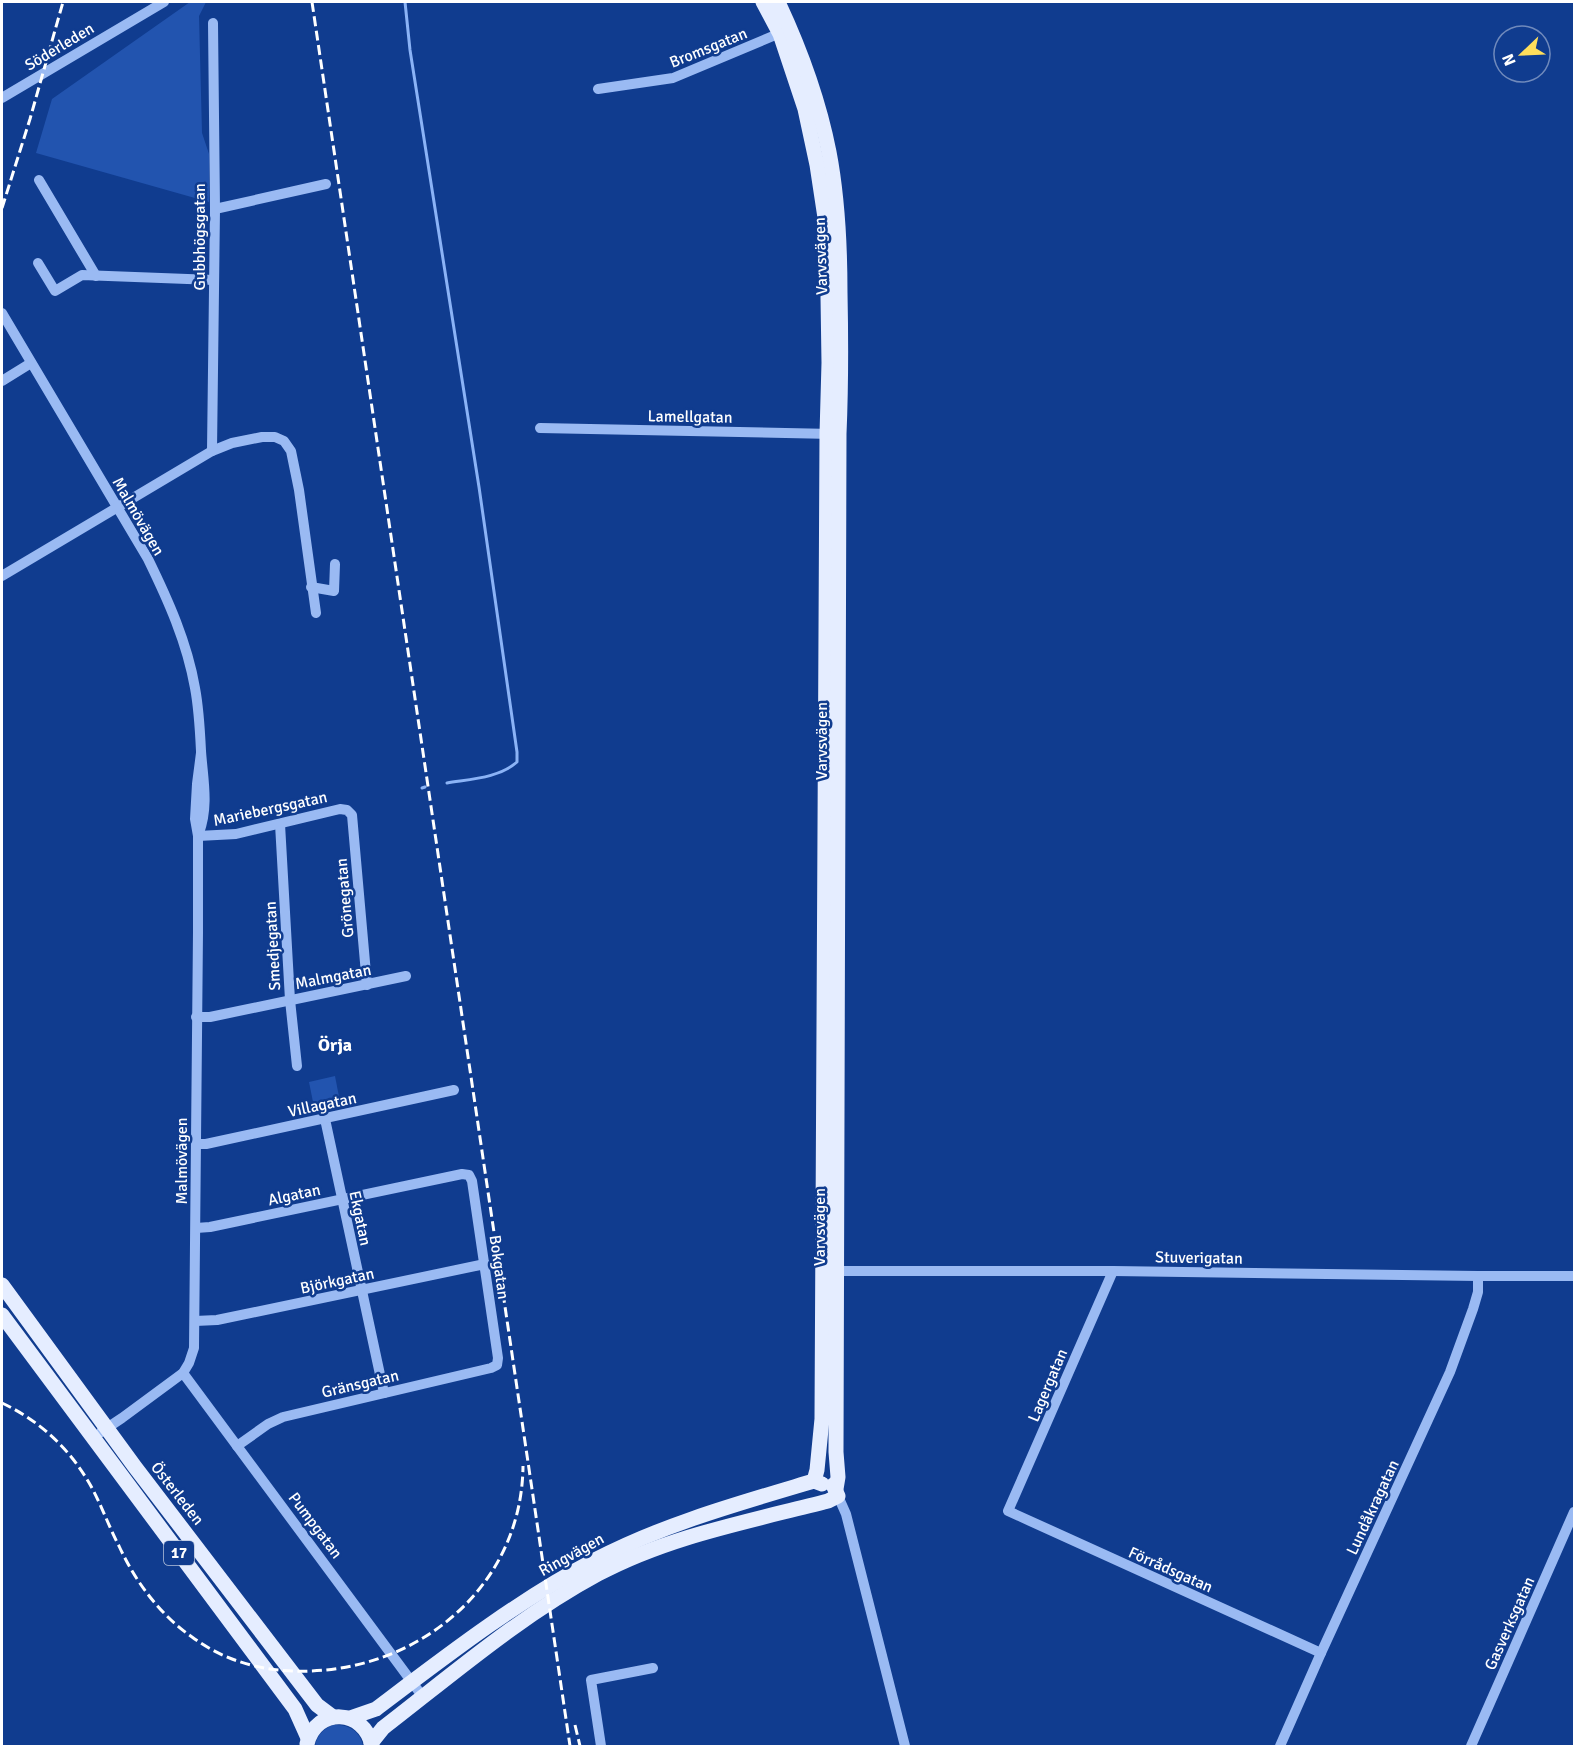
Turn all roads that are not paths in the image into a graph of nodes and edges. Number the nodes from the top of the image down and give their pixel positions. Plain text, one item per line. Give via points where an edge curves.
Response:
1 (164, 2) edge
2 (763, 2) edge
3 (778, 2) edge
4 (213, 23) dead end
5 (785, 31) junction
6 (598, 88) dead end
7 (2, 98) edge
8 (39, 180) dead end
9 (326, 184) dead end
10 (215, 209) junction
11 (38, 263) dead end
12 (96, 276) junction
13 (214, 280) junction
14 (2, 313) edge
15 (31, 363) junction
16 (2, 381) edge
17 (540, 428) dead end
18 (833, 434) junction
19 (212, 451) junction
20 (117, 506) junction
21 (336, 564) dead end
22 (2, 576) edge
23 (311, 587) junction
24 (316, 613) dead end
25 (347, 810) joint
26 (280, 824) junction
27 (198, 836) junction
28 (406, 976) dead end
29 (367, 985) junction
30 (290, 1000) junction
31 (196, 1017) junction
32 (297, 1066) dead end
33 (454, 1090) dead end
34 (325, 1119) junction
35 (196, 1144) junction
36 (468, 1175) joint
37 (342, 1200) junction
38 (196, 1228) junction
39 (485, 1264) junction
40 (830, 1271) junction
41 (1113, 1271) junction
42 (1478, 1276) junction
43 (1575, 1276) edge
44 (2, 1285) edge
45 (362, 1290) junction
46 (2, 1315) edge
47 (195, 1321) junction
48 (497, 1365) joint
49 (183, 1373) junction
50 (384, 1393) junction
51 (822, 1419) junction
52 (107, 1429) junction
53 (93, 1436) junction
54 (237, 1446) junction
55 (814, 1481) junction
56 (837, 1493) junction
57 (1008, 1511) joint
58 (1575, 1512) edge
59 (1321, 1653) junction
60 (653, 1668) dead end
61 (412, 1682) junction
62 (423, 1697) junction
63 (333, 1717) junction
64 (350, 1719) junction
65 (307, 1742) edge
66 (371, 1745) edge
67 (601, 1746) edge
68 (905, 1746) edge
69 (1280, 1746) edge
70 (1471, 1746) edge

1 - 7 street, Söderleden
2 - 5 main road, Varvsvägen
3 - 5 main road, Varvsvägen
4 - 10 street, Gubbhögsgatan
5 - 6 street, Bromsgatan via 673,78
5 - 18 main road, Varvsvägen via 816,100 829,153 839,230 841,363
8 - 12 street
9 - 10 street
10 - 13 street, Gubbhögsgatan
11 - 12 street via 55,291 82,275
12 - 13 street
13 - 19 street, Gubbhögsgatan
14 - 15 street, Malmövägen
15 - 16 street
15 - 20 street, Malmövägen
17 - 18 street, Lamellgatan
18 - 40 main road, Varvsvägen
19 - 20 street
19 - 23 street via 251,438 284,441 294,463
20 - 22 street
20 - 27 street, Malmövägen via 168,601 195,687 201,753 196,784
21 - 23 street via 334,591
23 - 24 street via 310,602
25 - 26 street, Mariebergsgatan
25 - 29 street, Grönegatan via 352,815
26 - 27 street, Mariebergsgatan via 236,834
26 - 30 street, Smedjegatan
27 - 31 street, Malmövägen
28 - 29 street, Malmgatan
29 - 30 street, Malmgatan
30 - 31 street, Malmgatan
30 - 32 street, Smedjegatan
31 - 35 street, Malmövägen
33 - 34 street, Villagatan
34 - 35 street, Villagatan
34 - 37 street, Ekgatan
35 - 38 street, Malmövägen
36 - 37 street, Algatan
36 - 39 street, Bokgatan
37 - 38 street, Algatan
37 - 45 street, Ekgatan
38 - 47 street, Malmövägen
39 - 45 street, Björkgatan
39 - 48 street, Bokgatan
40 - 41 street, Stuverigatan
40 - 51 main road, Varvsvägen
40 - 56 main road, Varvsvägen
41 - 42 street, Stuverigatan
41 - 57 street, Lagergatan
42 - 43 street, Stuverigatan
42 - 59 street, Lundåkragatan via 1478,1292 1450,1372
44 - 52 main road, Österleden / 17
45 - 47 street, Björkgatan
45 - 50 street, Ekgatan
46 - 53 main road, Österleden / 17
47 - 49 street, Malmövägen via 192,1357
48 - 50 street, Gränsgatan
49 - 52 street
49 - 54 street, Pumpgatan
50 - 54 street, Gränsgatan via 283,1417
51 - 55 main road, Varvsvägen
51 - 56 main road, Varvsvägen via 826,1476
52 - 53 street
52 - 63 main road, Österleden / 17 via 317,1705
53 - 65 main road, Österleden / 17 via 295,1708
54 - 61 street, Pumpgatan
55 - 56 main road
55 - 61 main road, Ringvägen via 665,1528 595,1560 519,1606
56 - 62 main road, Ringvägen via 828,1501 670,1544 599,1574 522,1622
56 - 68 street, Varvsvägen
57 - 59 street, Förrådsgatan
58 - 70 street, Gasverksgatan
59 - 69 street, Lundåkragatan
60 - 67 street via 591,1680
61 - 62 street, Pumpgatan
61 - 64 main road, Ringvägen via 376,1709
62 - 66 main road, Ringvägen via 383,1728
63 - 64 main road
63 - 65 main road, 17 via 316,1726
64 - 66 main road via 364,1728

